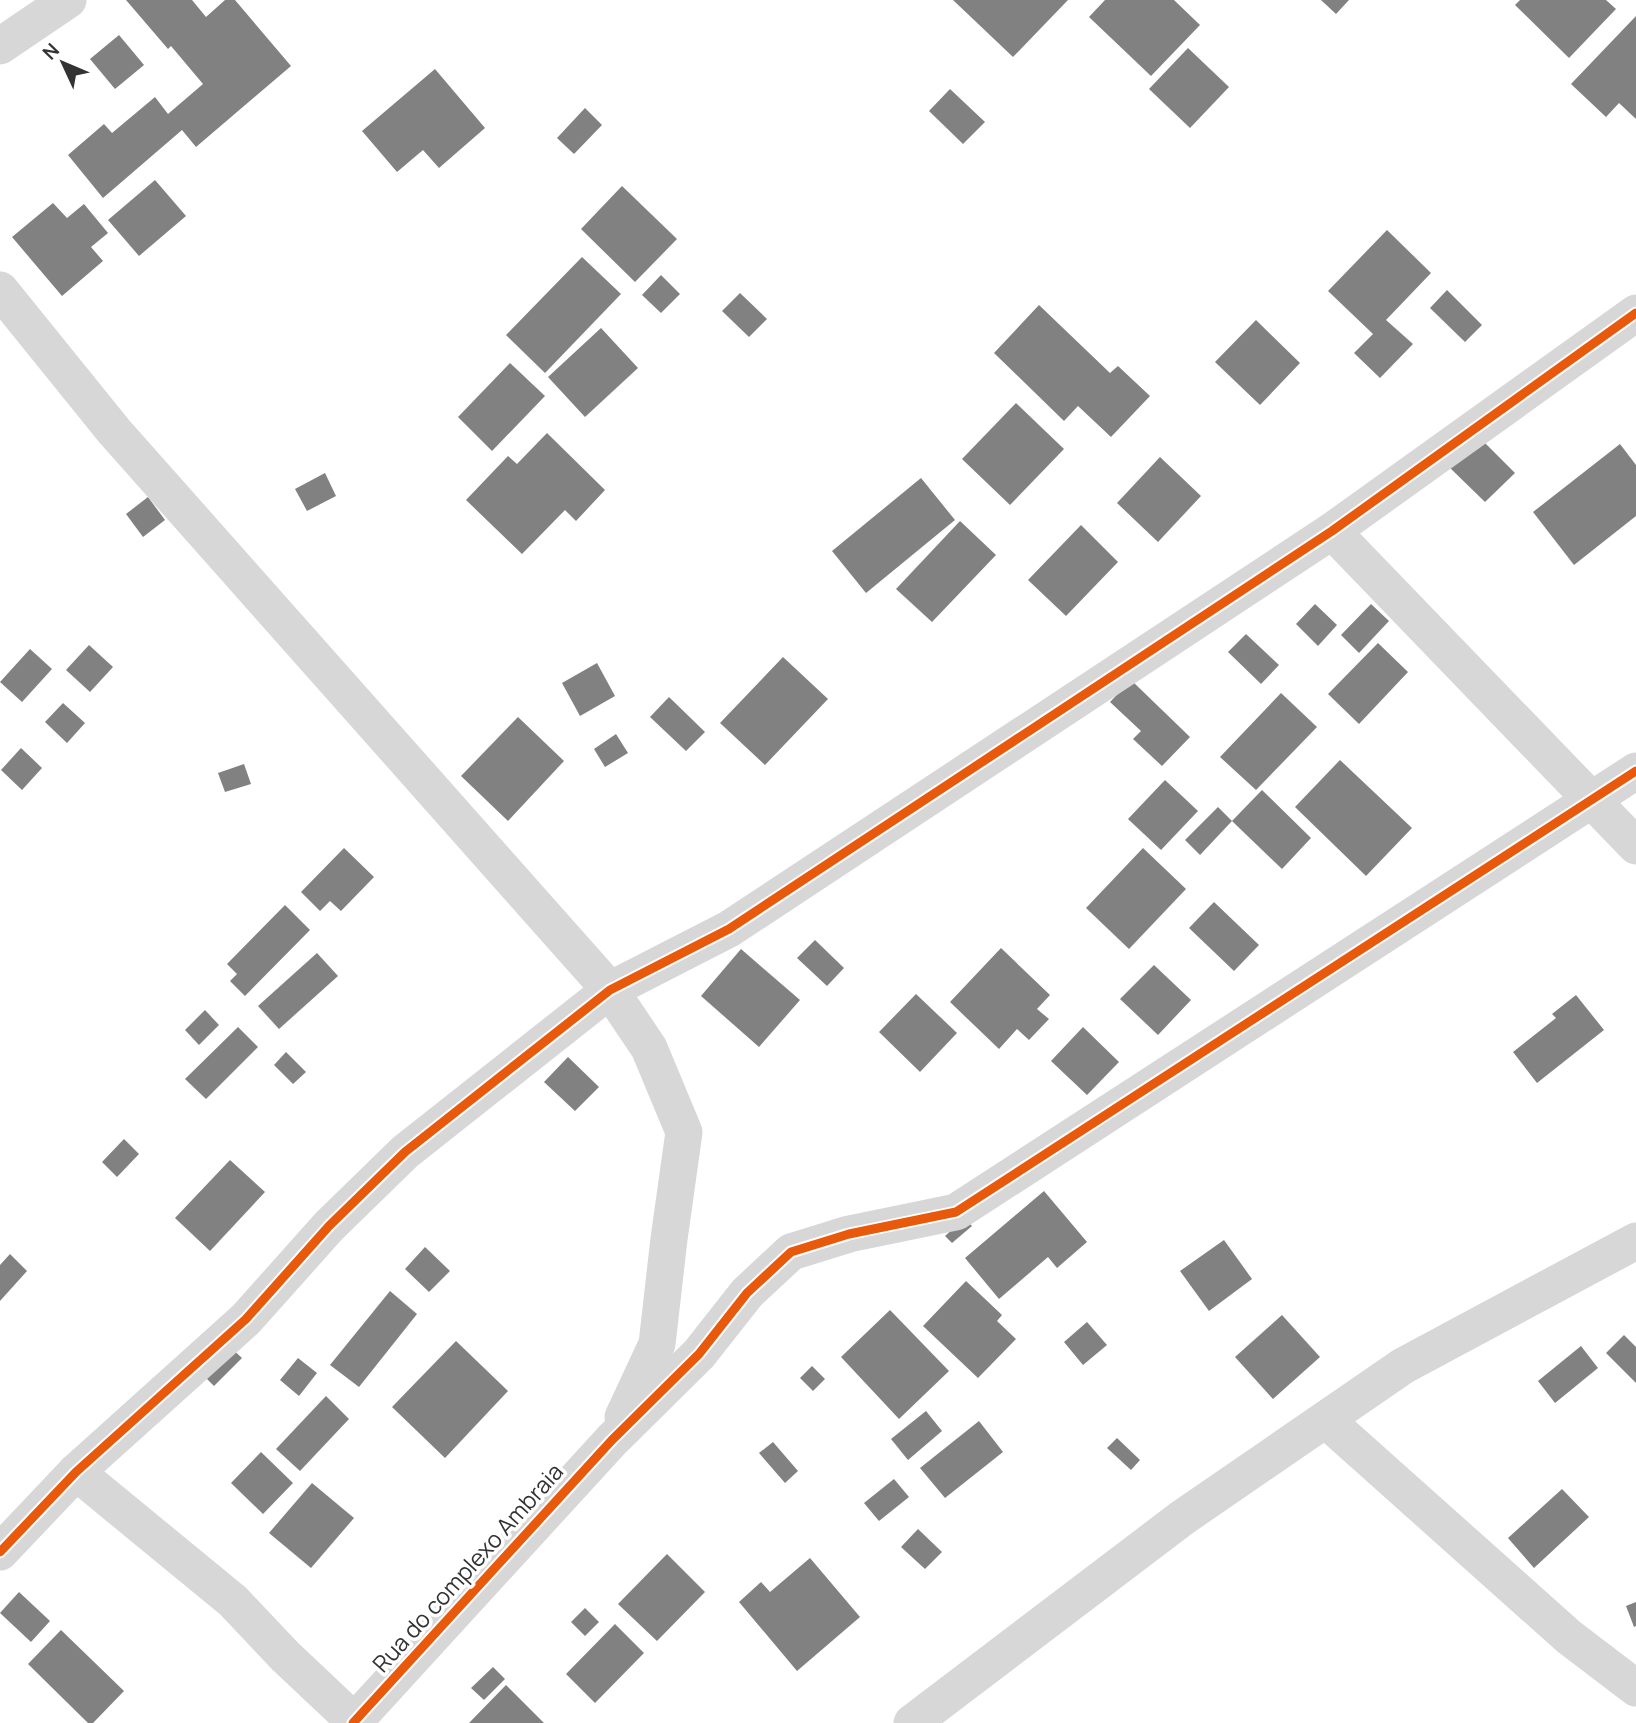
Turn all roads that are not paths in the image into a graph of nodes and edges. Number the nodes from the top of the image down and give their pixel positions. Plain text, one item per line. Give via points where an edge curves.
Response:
1 (68, 0) edge
2 (0, 46) edge
3 (0, 290) edge
4 (1636, 313) edge
5 (1332, 531) junction
6 (1636, 771) edge
7 (1591, 800) junction
8 (1636, 846) edge
9 (610, 990) junction
10 (1636, 1241) edge
11 (1326, 1420) junction
12 (612, 1440) junction
13 (76, 1472) junction
14 (0, 1552) edge
15 (1636, 1688) edge
16 (355, 1723) edge
17 (912, 1723) edge

1 - 2 street
3 - 9 street via 114,431
4 - 5 street
5 - 7 street
5 - 9 street via 729,929
6 - 7 street
7 - 8 street
7 - 12 street via 956,1212 849,1234 791,1252 747,1293 699,1354
9 - 12 street via 649,1048 684,1132 657,1344
9 - 13 street via 405,1152 329,1226 246,1319
10 - 11 street via 1403,1366
11 - 15 street via 1569,1637
11 - 17 street via 1182,1518
12 - 16 street, Rua do complexo Ambraia
13 - 14 street
13 - 16 street via 233,1601

